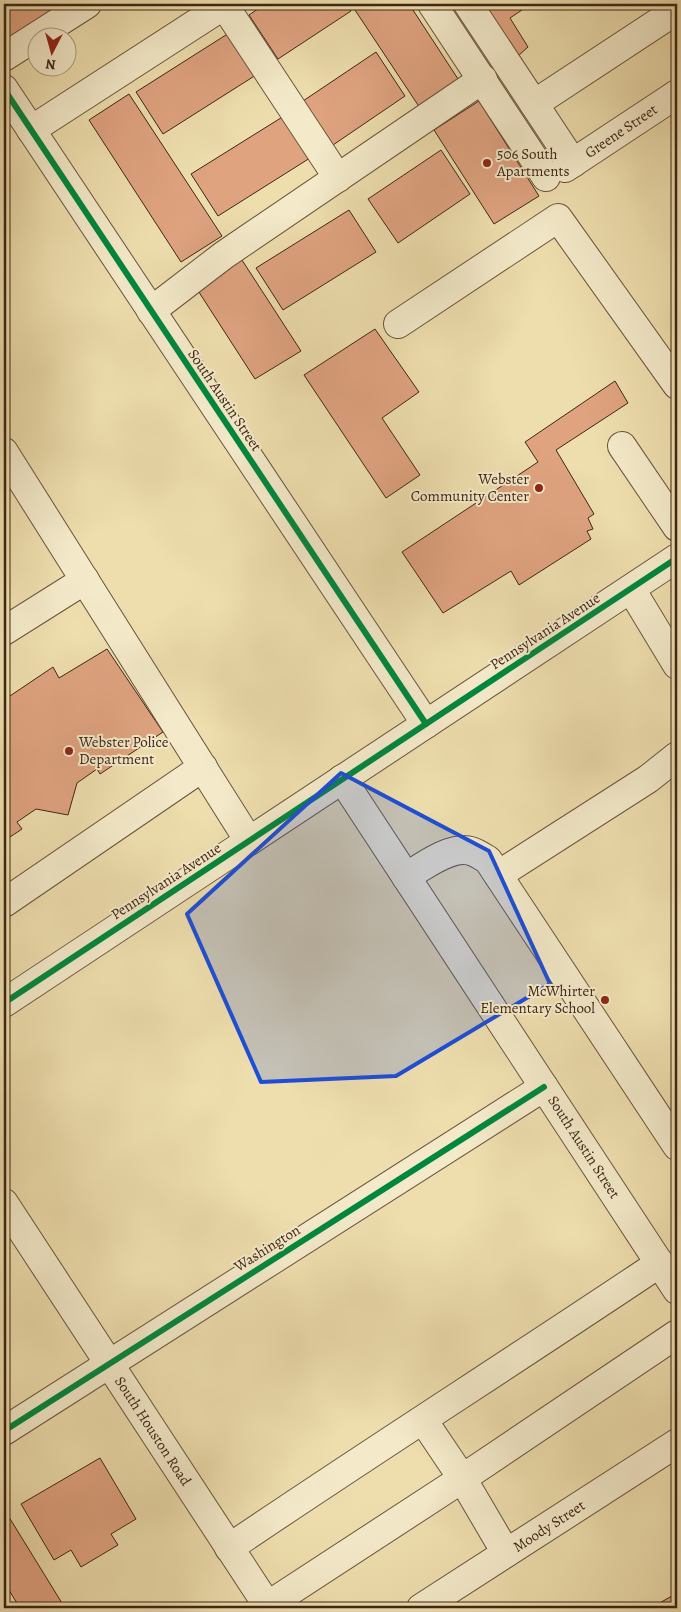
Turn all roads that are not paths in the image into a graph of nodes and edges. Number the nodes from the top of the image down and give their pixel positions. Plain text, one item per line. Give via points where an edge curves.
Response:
1 (87, 4) edge
2 (225, 4) edge
3 (432, 4) edge
4 (468, 4) edge
5 (677, 10) edge
6 (4, 57) edge
7 (483, 79) junction
8 (4, 90) edge
9 (677, 94) edge
10 (534, 104) junction
11 (31, 130) junction
12 (561, 170) junction
13 (338, 178) junction
14 (151, 311) junction
15 (398, 324) dead end
16 (677, 385) edge
17 (622, 446) dead end
18 (4, 452) edge
19 (677, 527) edge
20 (677, 558) edge
21 (84, 580) junction
22 (631, 589) junction
23 (4, 631) edge
24 (677, 665) edge
25 (426, 724) junction
26 (677, 756) edge
27 (203, 767) junction
28 (342, 779) junction
29 (249, 841) junction
30 (498, 875) junction
31 (406, 877) junction
32 (4, 903) edge
33 (4, 1003) edge
34 (544, 1087) junction
35 (677, 1146) edge
36 (4, 1203) edge
37 (660, 1263) junction
38 (677, 1290) edge
39 (677, 1334) edge
40 (109, 1364) junction
41 (423, 1420) junction
42 (4, 1431) edge
43 (677, 1443) edge
44 (462, 1478) junction
45 (230, 1548) junction
46 (506, 1553) junction
47 (268, 1607) edge
48 (421, 1608) edge

1 - 6 street
2 - 11 street
2 - 13 street
3 - 7 street
4 - 10 street
5 - 10 street
7 - 12 street
7 - 13 street
8 - 11 street, South Austin Street
9 - 12 street, Greene Street
10 - 12 street
11 - 14 street, South Austin Street
13 - 14 street via 224,255
14 - 25 street, South Austin Street
15 - 16 street via 558,218
17 - 19 street
18 - 21 street
20 - 22 street, Pennsylvania Avenue
21 - 23 street
21 - 27 street
22 - 24 street
22 - 25 street, Pennsylvania Avenue
25 - 28 street, Pennsylvania Avenue
26 - 30 street via 648,779
27 - 29 street
27 - 32 street
28 - 29 street, Pennsylvania Avenue
28 - 31 street, South Austin Street
29 - 33 street, Pennsylvania Avenue
30 - 31 street via 488,860 470,850 455,850
30 - 35 street
31 - 34 street, South Austin Street
34 - 37 street, South Austin Street
34 - 40 street, Washington
36 - 40 street, South Houston Road
37 - 38 street, South Austin Street
37 - 41 street
39 - 44 street
40 - 42 street, Washington
40 - 45 street, South Houston Road
41 - 44 street
41 - 45 street
43 - 46 street, Moody Street
44 - 46 street
44 - 47 street
45 - 47 street, South Houston Road
46 - 48 street, Moody Street

